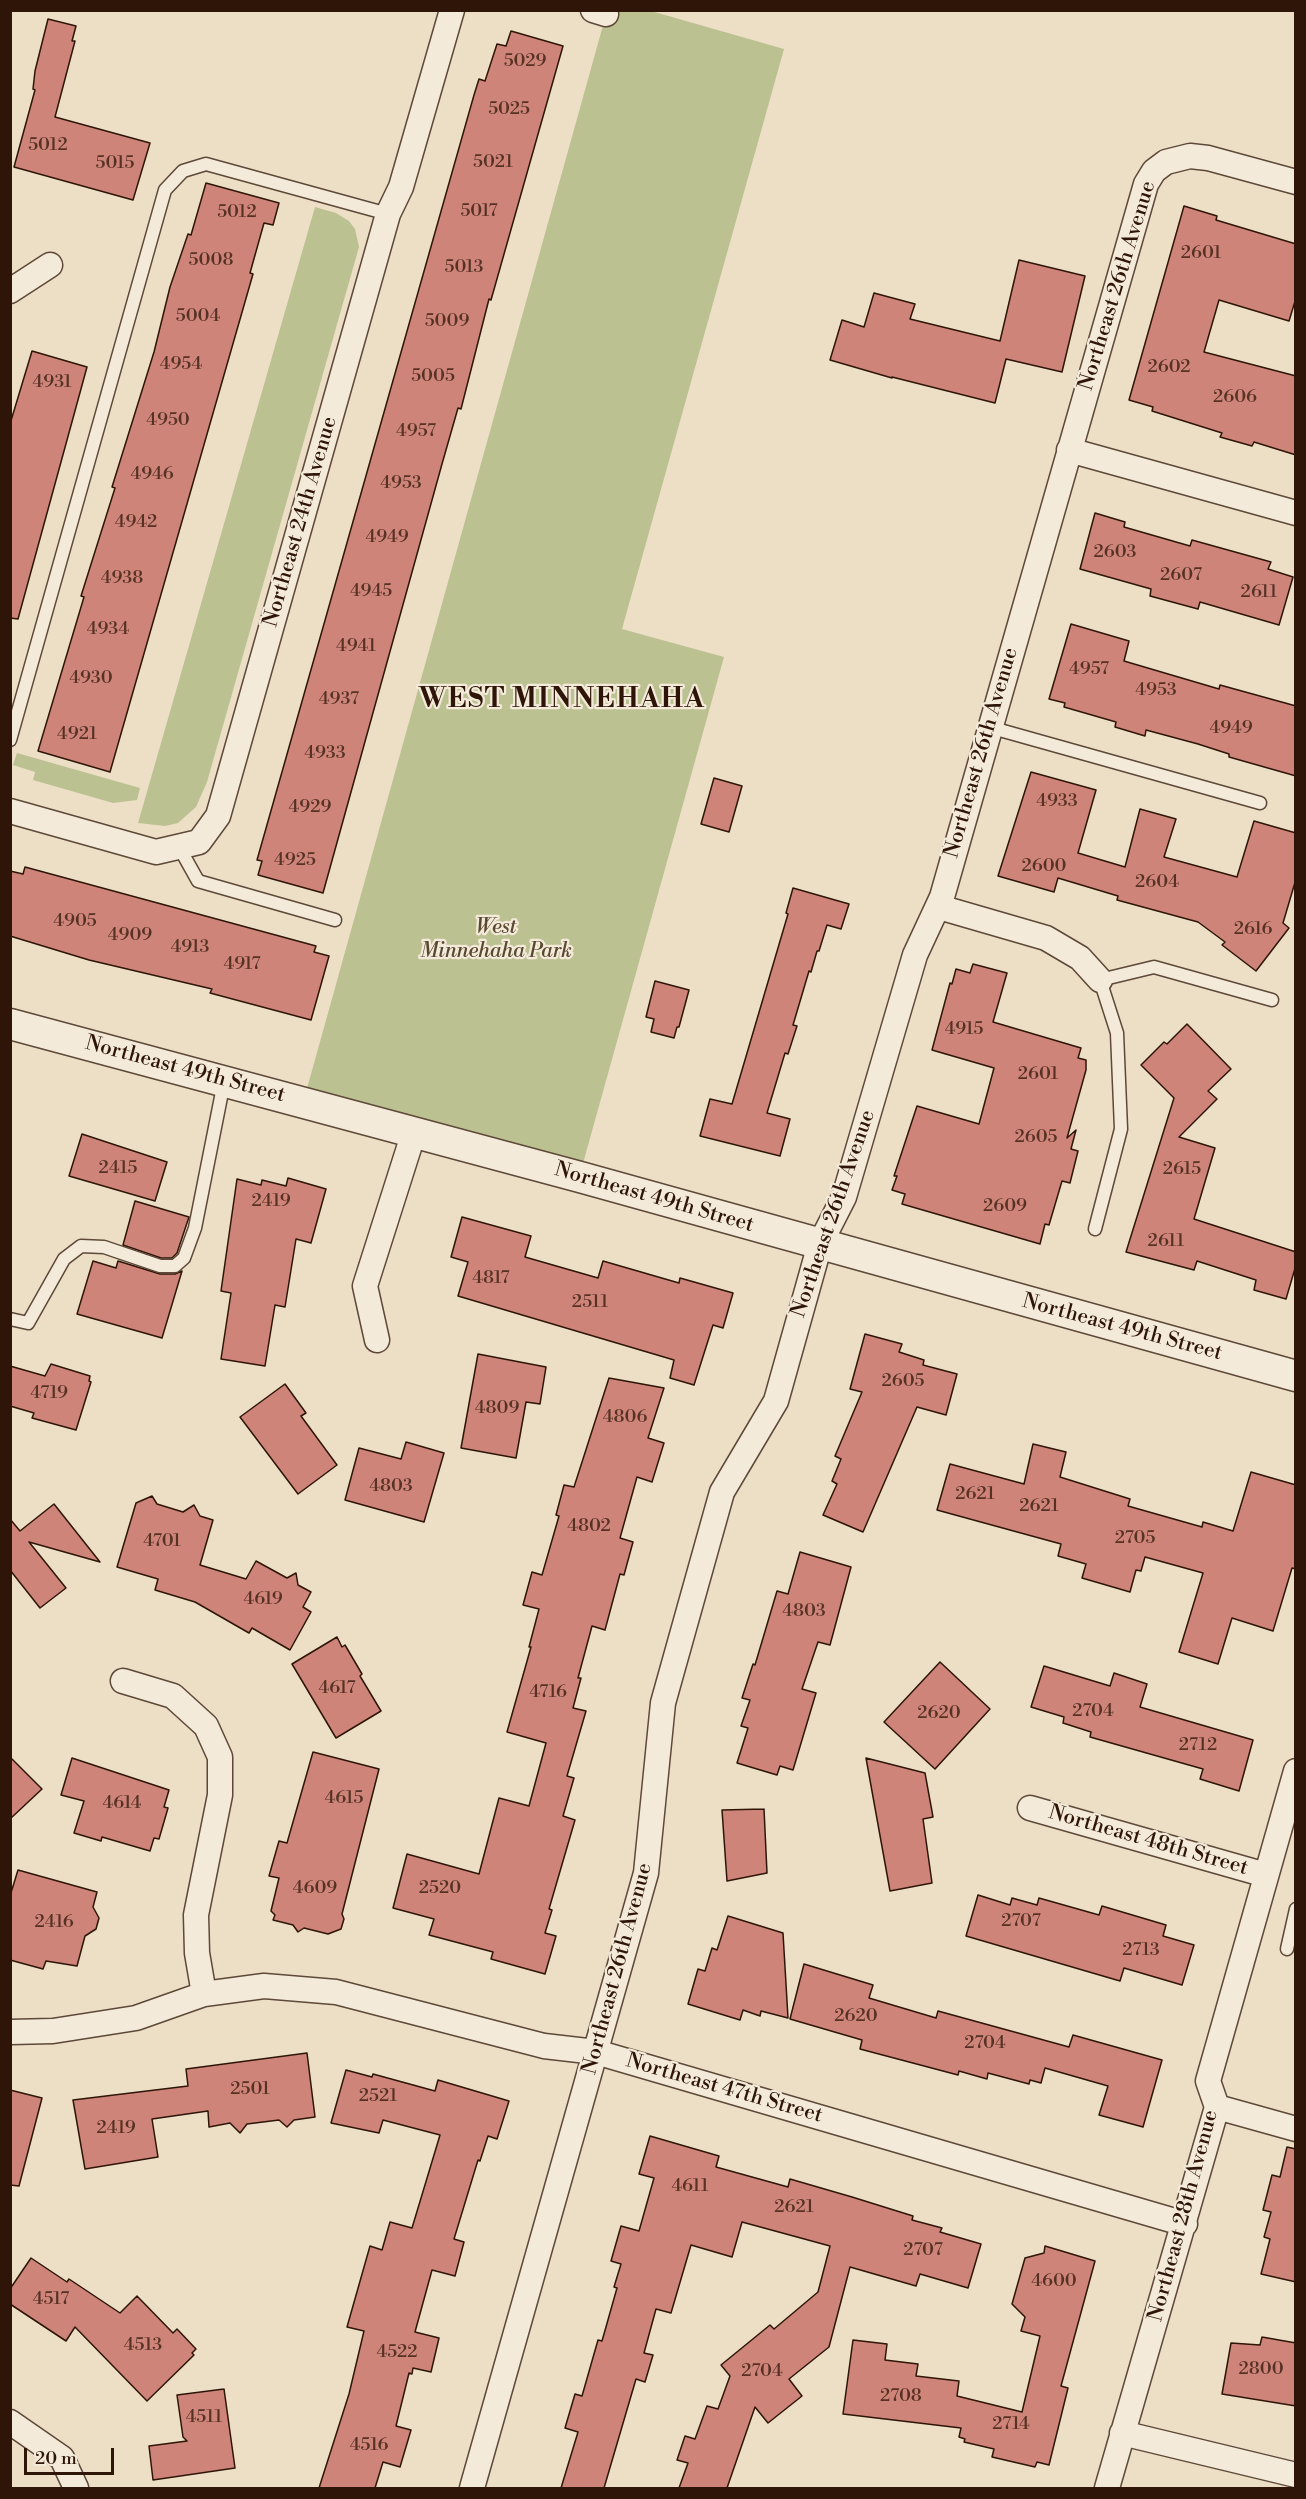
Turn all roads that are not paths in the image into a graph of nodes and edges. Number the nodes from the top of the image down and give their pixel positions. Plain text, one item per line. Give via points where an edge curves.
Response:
1 (452, 10) edge
2 (1296, 182) edge
3 (388, 214) junction
4 (50, 265) dead end
5 (10, 291) edge
6 (1069, 450) junction
7 (1296, 513) edge
8 (989, 728) junction
9 (10, 740) edge
10 (1260, 803) dead end
11 (10, 812) edge
12 (179, 847) junction
13 (939, 906) junction
14 (335, 920) dead end
15 (1100, 980) junction
16 (1272, 1000) dead end
17 (10, 1024) edge
18 (224, 1081) junction
19 (414, 1132) junction
20 (1095, 1229) dead end
21 (820, 1244) junction
22 (10, 1319) edge
23 (377, 1340) dead end
24 (1296, 1376) edge
25 (123, 1681) dead end
26 (1296, 1771) edge
27 (1030, 1808) dead end
28 (1266, 1875) junction
29 (1296, 1909) edge
30 (1287, 1949) dead end
31 (204, 1994) junction
32 (10, 2032) edge
33 (596, 2052) junction
34 (1217, 2107) junction
35 (1296, 2129) edge
36 (1185, 2224) junction
37 (10, 2422) edge
38 (1122, 2433) junction
39 (1296, 2475) edge
40 (76, 2488) edge
41 (472, 2488) edge
42 (1107, 2488) edge

1 - 3 street, Northeast 24th Avenue via 401,187
2 - 6 street, Northeast 26th Avenue via 1190,156 1172,159 1154,171 1146,184
3 - 9 lane via 206,164 183,171 165,190
3 - 12 street, Northeast 24th Avenue via 218,816 199,842
4 - 5 street
6 - 7 street
6 - 8 street, Northeast 26th Avenue
8 - 10 lane
8 - 13 street, Northeast 26th Avenue
11 - 12 street, Northeast 24th Avenue via 156,852
12 - 14 lane via 198,881
13 - 15 street via 1046,938 1080,958
13 - 21 street, Northeast 26th Avenue via 915,955 844,1197
15 - 16 lane via 1154,967
15 - 20 lane via 1117,1033 1121,1129
17 - 18 street, Northeast 49th Street
18 - 19 street, Northeast 49th Street
18 - 22 lane via 195,1228 184,1258 175,1266 160,1266 104,1247 81,1246 64,1259 28,1323
19 - 21 street, Northeast 49th Street
19 - 23 street via 365,1286
21 - 24 street, Northeast 49th Street
21 - 33 street, Northeast 26th Avenue via 776,1401 722,1492 666,1692 646,1874
25 - 31 street via 173,1696 206,1726 220,1757 220,1795 196,1915
26 - 28 street, Northeast 28th Avenue
27 - 28 street, Northeast 48th Street
28 - 34 street, Northeast 28th Avenue via 1208,2081
29 - 30 lane
31 - 32 street, Northeast 47th Street via 136,2018 53,2031
31 - 33 street, Northeast 47th Street via 264,1986 336,1992 544,2046
33 - 36 street, Northeast 47th Street
33 - 41 street, Northeast 26th Avenue
34 - 35 street
34 - 36 street, Northeast 28th Avenue
36 - 38 street, Northeast 28th Avenue
37 - 40 street via 62,2458
38 - 39 street
38 - 42 street, Northeast 28th Avenue

